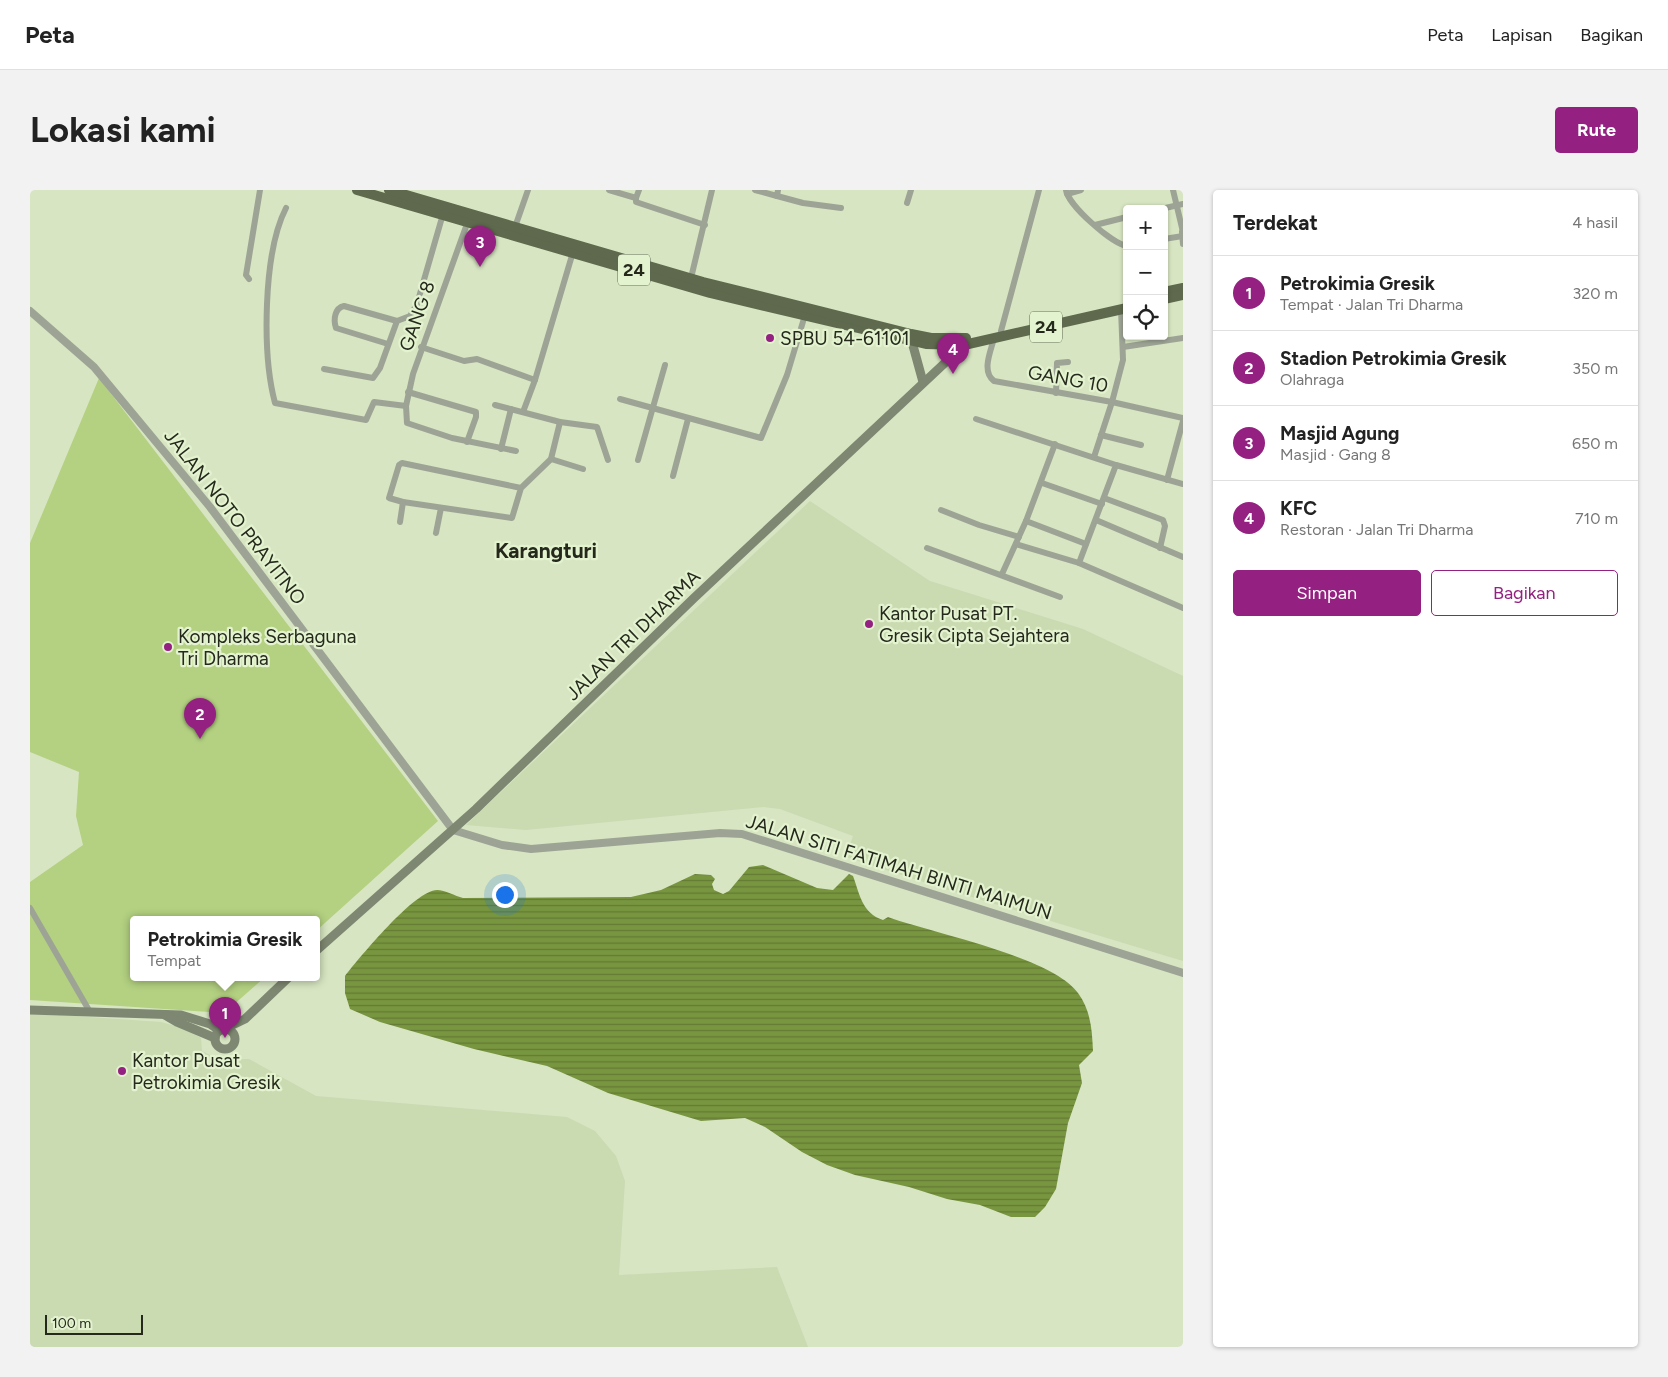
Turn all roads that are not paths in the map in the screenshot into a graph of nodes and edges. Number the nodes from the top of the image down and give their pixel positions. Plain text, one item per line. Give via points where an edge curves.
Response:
1 (260, 190) edge
2 (357, 190) edge
3 (392, 190) edge
4 (528, 190) edge
5 (609, 190) edge
6 (639, 190) edge
7 (712, 190) edge
8 (755, 190) edge
9 (911, 190) edge
10 (1038, 190) edge
11 (1081, 190) edge
12 (1173, 190) edge
13 (1066, 192) edge
14 (778, 193) edge
15 (636, 198) junction
16 (907, 204) dead end
17 (1180, 205) edge
18 (286, 208) dead end
19 (841, 208) dead end
20 (444, 211) junction
21 (1123, 218) edge
22 (468, 221) junction
23 (705, 225) junction
24 (1095, 225) junction
25 (515, 227) junction
26 (1183, 236) edge
27 (1168, 238) edge
28 (1123, 245) edge
29 (573, 252) junction
30 (692, 278) junction
31 (249, 279) dead end
32 (1183, 288) edge
33 (1168, 291) edge
34 (1183, 295) edge
35 (1168, 299) edge
36 (1123, 306) edge
37 (30, 311) edge
38 (805, 315) junction
39 (397, 321) junction
40 (998, 335) junction
41 (912, 338) junction
42 (1183, 338) edge
43 (1123, 340) edge
44 (966, 342) junction
45 (388, 344) junction
46 (421, 347) junction
47 (1123, 347) junction
48 (1068, 362) dead end
49 (665, 365) dead end
50 (324, 369) dead end
51 (535, 380) junction
52 (923, 382) junction
53 (408, 392) junction
54 (1056, 393) junction
55 (620, 399) dead end
56 (1112, 402) junction
57 (495, 405) dead end
58 (406, 406) junction
59 (653, 408) junction
60 (511, 409) junction
61 (523, 412) junction
62 (688, 419) junction
63 (976, 420) dead end
64 (1183, 420) edge
65 (560, 422) junction
66 (1101, 435) junction
67 (467, 442) junction
68 (1055, 444) junction
69 (1141, 446) dead end
70 (501, 449) junction
71 (516, 451) dead end
72 (1094, 457) junction
73 (550, 459) junction
74 (608, 460) dead end
75 (638, 460) dead end
76 (1116, 465) junction
77 (583, 469) dead end
78 (673, 476) dead end
79 (1167, 480) junction
80 (1042, 484) junction
81 (1183, 484) edge
82 (521, 488) junction
83 (1103, 501) junction
84 (403, 502) junction
85 (441, 508) junction
86 (941, 510) dead end
87 (1096, 520) junction
88 (1026, 521) junction
89 (400, 522) dead end
90 (436, 533) dead end
91 (1019, 537) junction
92 (1016, 544) junction
93 (1086, 544) junction
94 (927, 548) dead end
95 (1160, 548) junction
96 (1183, 558) edge
97 (1079, 563) junction
98 (1002, 574) junction
99 (1060, 597) dead end
100 (1183, 608) edge
101 (453, 830) junction
102 (30, 908) edge
103 (320, 947) edge
104 (1183, 973) edge
105 (285, 981) edge
106 (33, 1010) edge
107 (90, 1012) junction
108 (245, 1019) junction
109 (219, 1033) junction
110 (235, 1039) junction

1 - 31 street via 246,275
2 - 20 highway, 24
3 - 20 highway, 24
4 - 25 street
5 - 15 street
6 - 15 street
7 - 23 street
8 - 14 street
9 - 16 street
10 - 40 street
11 - 13 street
12 - 17 street
13 - 24 street
14 - 19 street via 803,204
15 - 23 street via 636,202
17 - 26 street
18 - 58 street via 277,228 270,274 267,333 275,403 366,420 374,402
20 - 22 highway, 24
20 - 25 highway, 24
20 - 39 street via 417,304 410,316
21 - 24 street
22 - 29 highway, 24
22 - 46 street, GANG 8
23 - 30 street
24 - 28 street
25 - 30 highway, 24
26 - 27 street
29 - 38 highway, 24 via 710,293
29 - 51 street
30 - 41 highway, 24
32 - 33 highway
34 - 35 highway
36 - 40 highway, 24
37 - 101 street, JALAN NOTO PRAYITNO via 94,367 204,500
38 - 41 highway, 24
38 - 62 street via 787,375 761,438
39 - 45 street
39 - 45 street via 344,306 336,311 336,328
40 - 44 highway, 24
40 - 54 street, GANG 10 via 987,370 989,378
41 - 44 highway, 24
41 - 52 main road
42 - 47 street
43 - 47 street
44 - 52 main road, JALAN TRI DHARMA
45 - 50 street via 373,378
46 - 51 street via 464,361 476,359
46 - 53 street, GANG 8
47 - 56 street
48 - 54 street via 1057,363
49 - 59 street
51 - 61 street
52 - 101 main road, JALAN TRI DHARMA
53 - 58 street, GANG 8
53 - 67 street via 476,412
54 - 56 street, GANG 10
55 - 59 street
56 - 64 street, GANG 10
56 - 66 street
57 - 60 street
58 - 67 street, GANG 8 via 407,424
59 - 62 street
59 - 75 street
60 - 61 street
60 - 70 street
61 - 65 street
62 - 78 street
63 - 68 street
64 - 79 street
65 - 73 street
65 - 74 street via 598,428
66 - 69 street
66 - 72 street
67 - 70 street
68 - 72 street
68 - 80 street
70 - 71 street
72 - 76 street
73 - 77 street
73 - 82 street
76 - 79 street
76 - 83 street
79 - 81 street
80 - 83 street
80 - 88 street
82 - 84 street via 402,463 389,498
82 - 85 street via 512,518
83 - 87 street
83 - 95 street via 1163,520 1165,526
84 - 85 street
84 - 89 street
85 - 90 street
86 - 91 street
87 - 93 street
87 - 95 street
88 - 91 street
88 - 93 street
91 - 92 street
92 - 97 street
92 - 98 street
93 - 97 street
94 - 98 street
95 - 96 street
97 - 100 street
98 - 99 street
101 - 103 main road, JALAN TRI DHARMA
101 - 104 street, JALAN SITI FATIMAH BINTI MAIMUN via 502,845 530,849 720,833 742,834
102 - 107 street
105 - 108 main road
106 - 107 main road
107 - 109 main road via 165,1015
108 - 109 main road
108 - 110 main road
109 - 110 main road via 231,1031
109 - 110 main road via 216,1045 223,1050 232,1047

